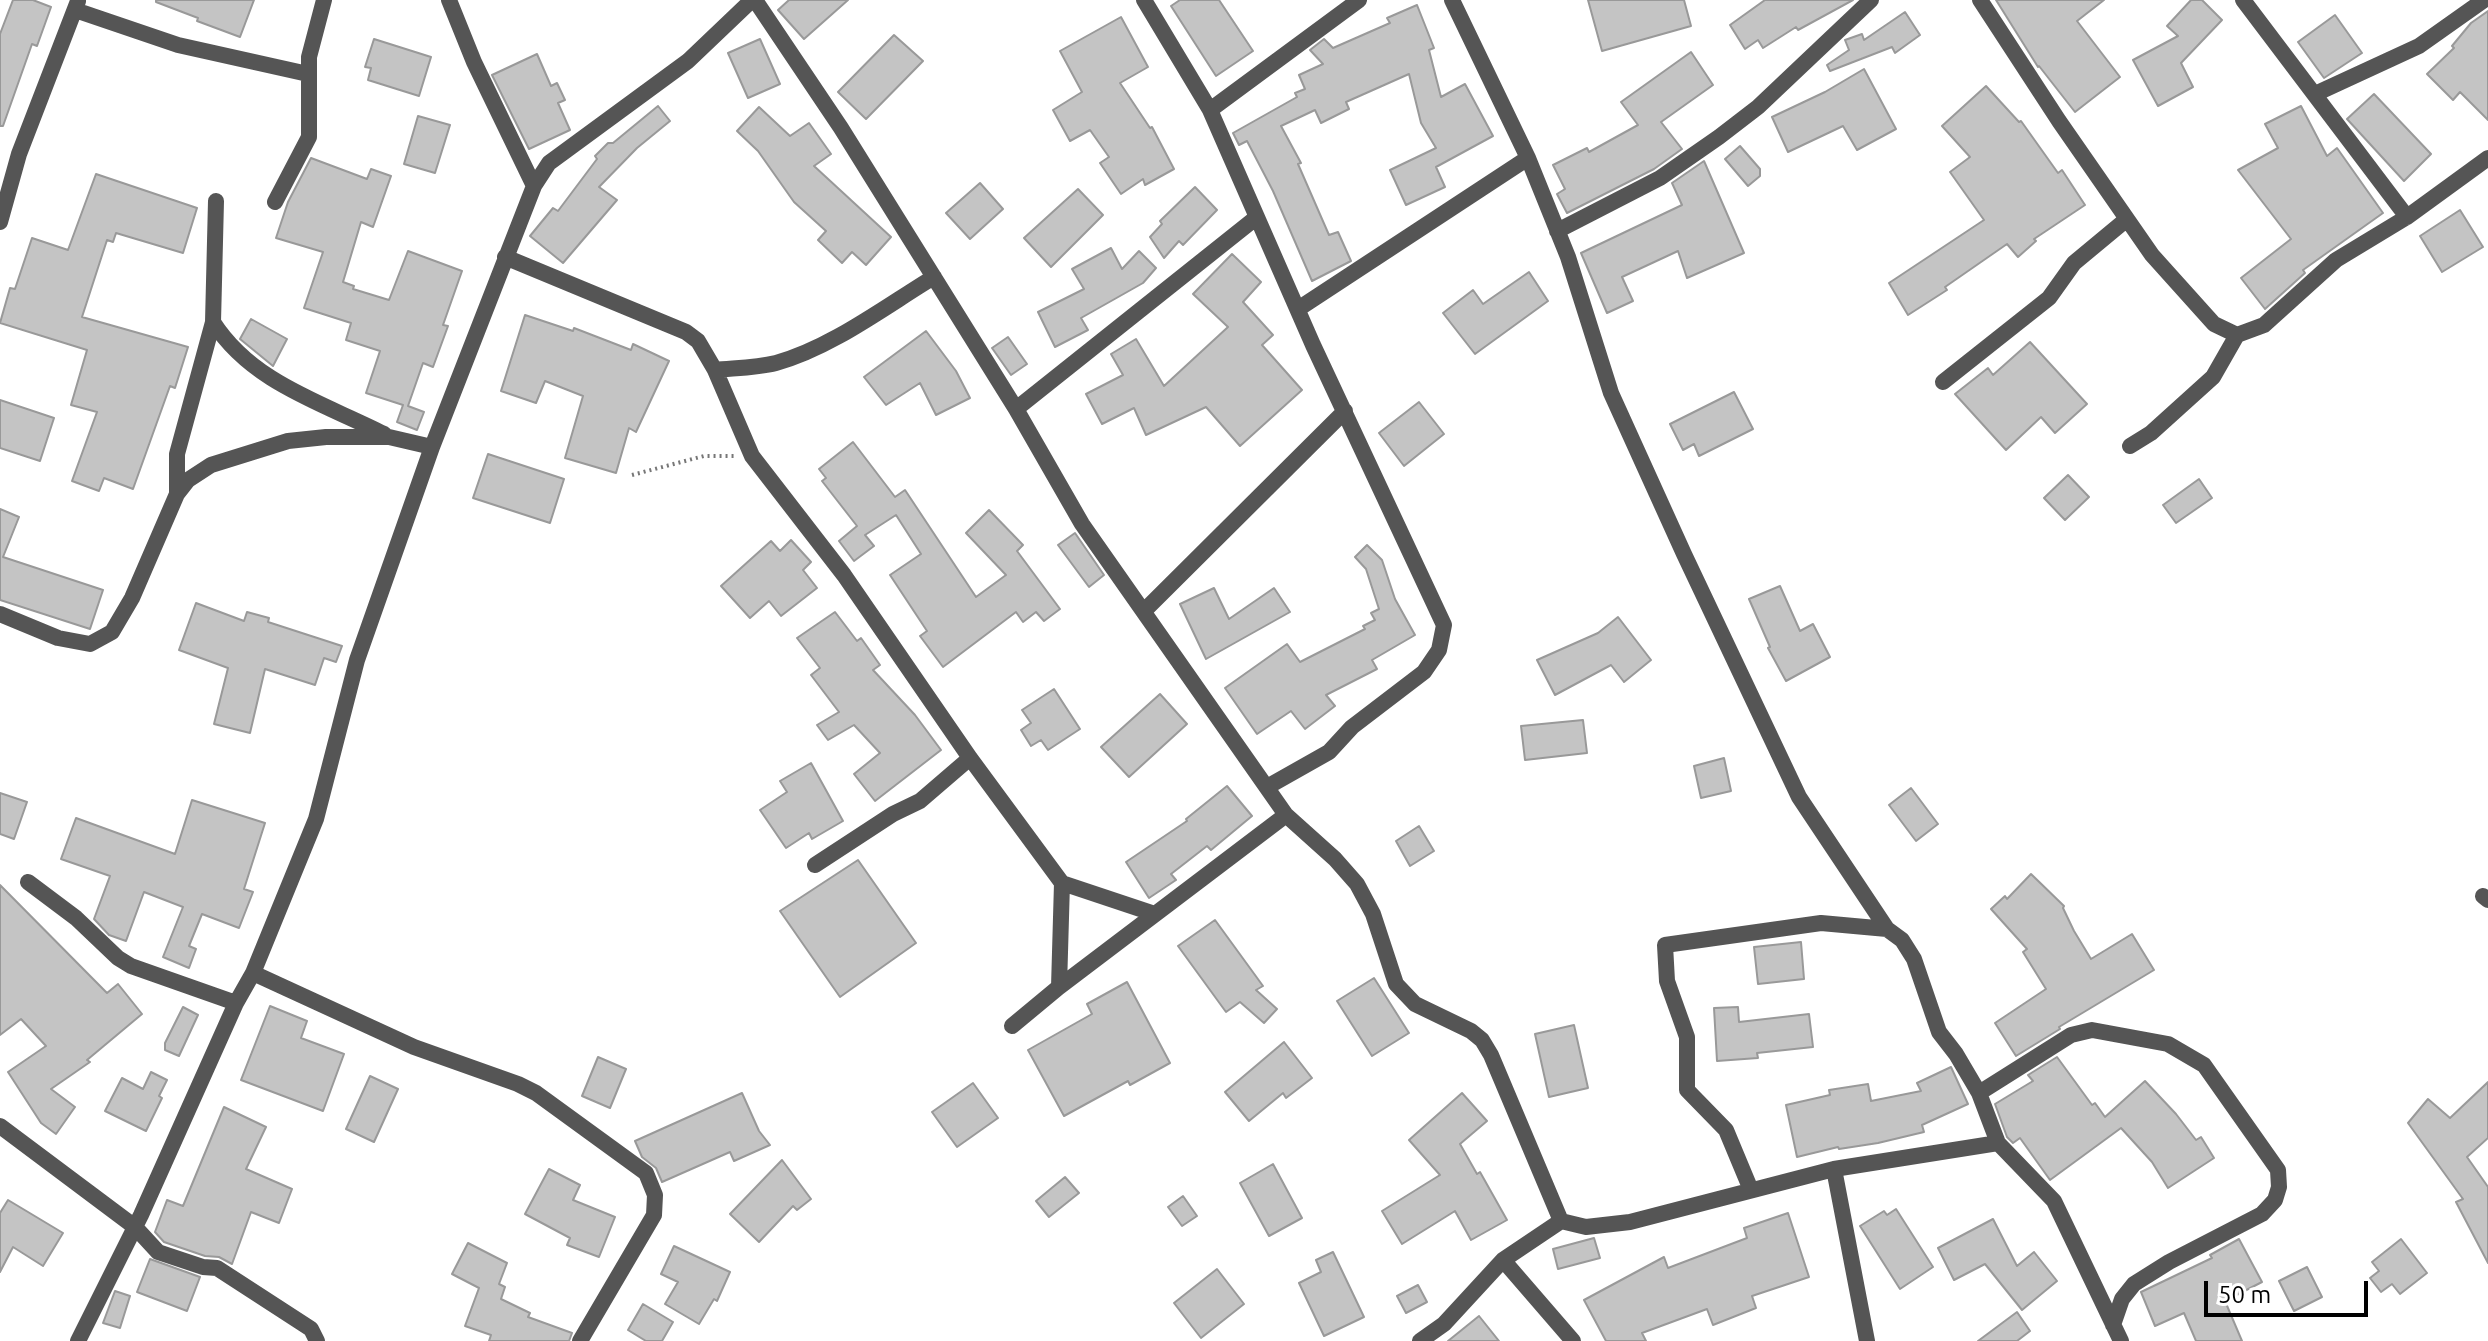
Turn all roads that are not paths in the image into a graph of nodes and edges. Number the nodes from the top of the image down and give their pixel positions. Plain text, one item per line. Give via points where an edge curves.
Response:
1 (324, 0) edge
2 (449, 0) edge
3 (754, 0) edge
4 (1144, 0) edge
5 (1359, 0) edge
6 (1452, 0) edge
7 (1871, 0) edge
8 (1980, 0) edge
9 (2243, 0) edge
10 (2484, 0) edge
11 (77, 5) edge
12 (308, 74) junction
13 (2315, 94) junction
14 (1210, 110) junction
15 (1528, 158) junction
16 (2488, 158) edge
17 (534, 186) junction
18 (216, 201) dead end
19 (275, 202) dead end
20 (1257, 217) junction
21 (2407, 217) junction
22 (2127, 219) junction
23 (0, 222) edge
24 (1557, 231) junction
25 (505, 257) junction
26 (934, 277) junction
27 (1298, 309) junction
28 (213, 322) junction
29 (2237, 335) junction
30 (715, 370) junction
31 (1943, 382) dead end
32 (1016, 409) junction
33 (1345, 411) junction
34 (389, 437) junction
35 (2130, 446) dead end
36 (432, 447) junction
37 (177, 494) junction
38 (1144, 611) junction
39 (0, 614) edge
40 (970, 758) junction
41 (1267, 787) junction
42 (1286, 815) junction
43 (815, 865) dead end
44 (28, 882) dead end
45 (1062, 883) junction
46 (1155, 914) junction
47 (1887, 929) junction
48 (253, 973) junction
49 (1059, 987) junction
50 (236, 1003) junction
51 (1012, 1026) dead end
52 (1979, 1093) junction
53 (0, 1126) edge
54 (1998, 1143) junction
55 (1834, 1169) junction
56 (1751, 1190) junction
57 (1561, 1221) junction
58 (135, 1227) junction
59 (1503, 1260) junction
60 (2113, 1325) junction
61 (78, 1341) edge
62 (317, 1341) edge
63 (580, 1341) edge
64 (1420, 1341) edge
65 (1573, 1341) edge
66 (1867, 1341) edge
67 (2121, 1341) edge

1 - 12 street
2 - 17 street
3 - 17 street via 688,61 549,163
3 - 26 street
4 - 14 street
5 - 14 street
6 - 15 street
7 - 24 street via 1719,137 1660,178
8 - 22 street
9 - 13 street
10 - 13 street via 2419,46
11 - 12 street via 178,45
11 - 23 street via 19,154
12 - 19 street via 309,137
13 - 21 street
14 - 20 street
15 - 24 street
15 - 27 street
16 - 21 street
17 - 25 street
18 - 28 street
20 - 27 street
20 - 32 street
21 - 29 street via 2336,260 2264,325
22 - 29 street via 2195,304 2214,324
22 - 31 street via 2074,263 2049,298
24 - 47 street via 1611,393 1697,582 1799,797
25 - 30 street via 686,332 698,341
25 - 36 street
26 - 30 street via 797,356
26 - 32 street
27 - 33 street
28 - 34 street via 265,376
28 - 37 street via 177,454
29 - 35 street via 2213,377
30 - 40 street via 752,456 844,575
32 - 38 street via 1082,524
33 - 38 street
33 - 41 street via 1438,608 1442,638 1424,672 1352,727 1329,752
34 - 36 street
34 - 37 street via 288,441 211,465
36 - 48 street via 357,660 316,819
37 - 39 street via 112,632 90,644 58,638
38 - 41 street
40 - 43 street via 920,801
40 - 45 street
41 - 42 street
42 - 46 street
42 - 57 street via 1357,884 1405,995 1482,1040
44 - 50 street via 131,966
45 - 46 street
45 - 49 street
46 - 49 street
47 - 52 street via 1914,959 1939,1032
47 - 56 street via 1821,923 1665,945 1667,981 1687,1037 1687,1090 1726,1130
48 - 50 street
48 - 63 street via 414,1047 536,1093 646,1173 655,1195 654,1215
49 - 51 street
50 - 58 street
52 - 54 street
52 - 60 street via 2081,1031 2168,1044 2204,1065 2278,1170 2275,1200 2262,1214 2134,1284
53 - 58 street
54 - 55 street
54 - 60 street via 2054,1201
55 - 56 street
55 - 66 street
56 - 57 street via 1630,1222 1586,1227
57 - 59 street
58 - 61 street
58 - 62 street via 158,1252 217,1268 311,1329
59 - 64 street via 1444,1324
59 - 65 street
60 - 67 street

